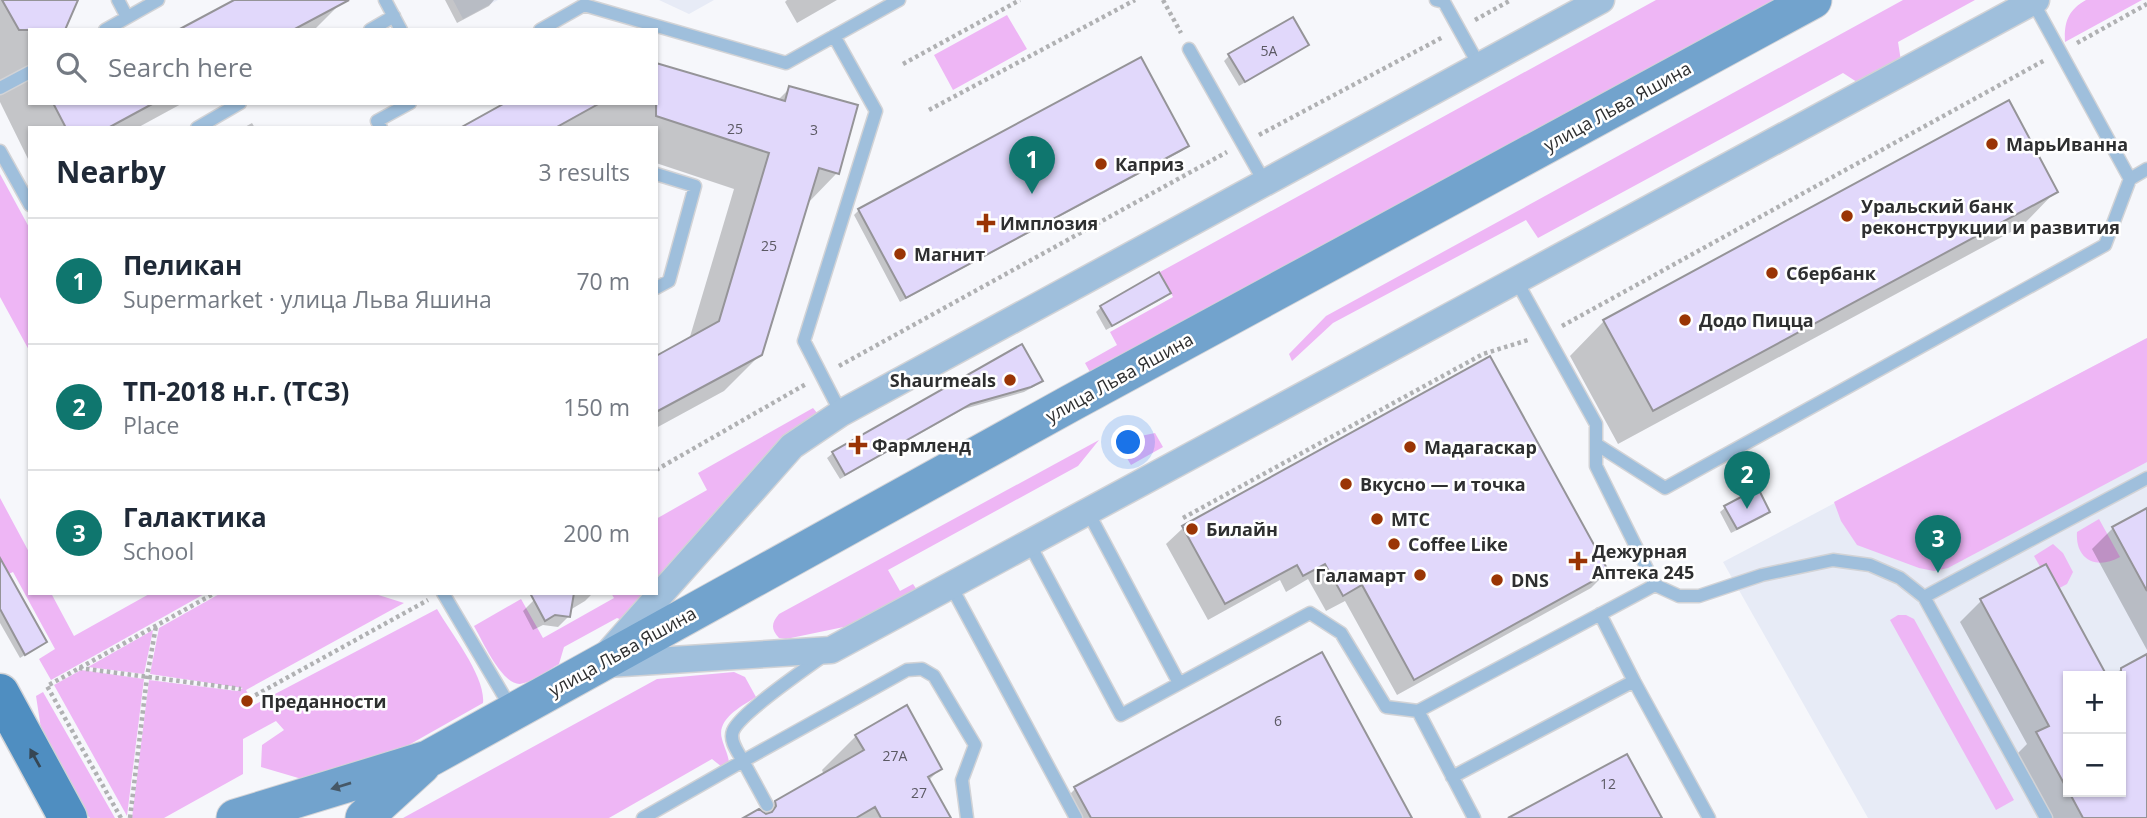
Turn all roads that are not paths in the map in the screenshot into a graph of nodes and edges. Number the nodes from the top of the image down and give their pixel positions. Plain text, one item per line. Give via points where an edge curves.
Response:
1 (118, 0) edge
2 (158, 0) edge
3 (385, 0) edge
4 (899, 0) edge
5 (1436, 0) edge
6 (1601, 0) edge
7 (1812, 0) edge
8 (2035, 1) edge
9 (394, 16) junction
10 (127, 17) junction
11 (108, 28) edge
12 (373, 28) edge
13 (400, 28) edge
14 (544, 28) edge
15 (834, 36) junction
16 (1189, 49) road end
17 (1480, 67) junction
18 (28, 73) edge
19 (0, 88) edge
20 (237, 105) edge
21 (406, 105) edge
22 (200, 126) edge
23 (379, 126) edge
24 (0, 150) edge
25 (2147, 169) edge
26 (658, 175) edge
27 (2130, 179) junction
28 (1265, 183) junction
29 (28, 201) edge
30 (1516, 281) junction
31 (658, 287) edge
32 (841, 413) junction
33 (1596, 444) junction
34 (2147, 478) edge
35 (1088, 512) junction
36 (1029, 543) junction
37 (1655, 585) junction
38 (951, 586) junction
39 (444, 595) edge
40 (1924, 597) junction
41 (1601, 614) junction
42 (831, 650) junction
43 (598, 664) junction
44 (1634, 681) junction
45 (1179, 683) junction
46 (0, 694) edge
47 (513, 711) junction
48 (1418, 711) junction
49 (428, 759) junction
50 (743, 761) junction
51 (1452, 777) junction
52 (767, 805) dead end
53 (68, 818) edge
54 (235, 818) edge
55 (364, 818) edge
56 (643, 818) edge
57 (967, 818) edge
58 (1076, 818) edge
59 (1474, 818) edge
60 (1709, 818) edge
61 (2046, 818) edge

1 - 10 lane
2 - 10 lane
3 - 9 lane
4 - 15 lane
5 - 17 lane via 1444,2
6 - 17 street
7 - 43 main road, улица Льва Яшина
8 - 27 lane
8 - 30 street
9 - 12 lane
9 - 13 lane
10 - 11 lane
14 - 15 lane via 584,5 786,63
15 - 32 lane via 876,111 804,341
16 - 28 lane
17 - 28 street
18 - 19 lane
20 - 22 lane
21 - 23 lane via 377,121
24 - 29 lane
25 - 27 lane
26 - 31 lane via 695,186 669,281
27 - 33 lane via 2105,245 1665,488
28 - 32 street
30 - 33 lane via 1596,424
30 - 35 street
32 - 43 street via 792,446
33 - 37 lane via 1596,466
34 - 40 lane
35 - 36 street
35 - 45 lane
36 - 38 street
36 - 45 lane via 1121,715
37 - 40 lane via 1679,596 1699,596 1762,575 1833,560 1870,565 1900,578
37 - 41 lane
38 - 42 street
38 - 58 lane
39 - 47 lane
40 - 61 lane
41 - 44 lane
41 - 48 lane
42 - 43 street
42 - 50 lane via 744,716 733,731 733,743
43 - 47 main road, улица Льва Яшина
44 - 51 lane
44 - 60 lane
45 - 48 lane via 1310,613 1340,633 1386,707
53 -> 46 main road
47 - 49 main road, улица Льва Яшина
48 - 51 lane
49 -> 54 main road, улица Льва Яшина
49 - 55 main road, улица Льва Яшина
50 - 52 lane
50 - 56 lane
50 - 57 lane via 907,670 922,669 934,676 975,745 961,780
51 - 59 lane

